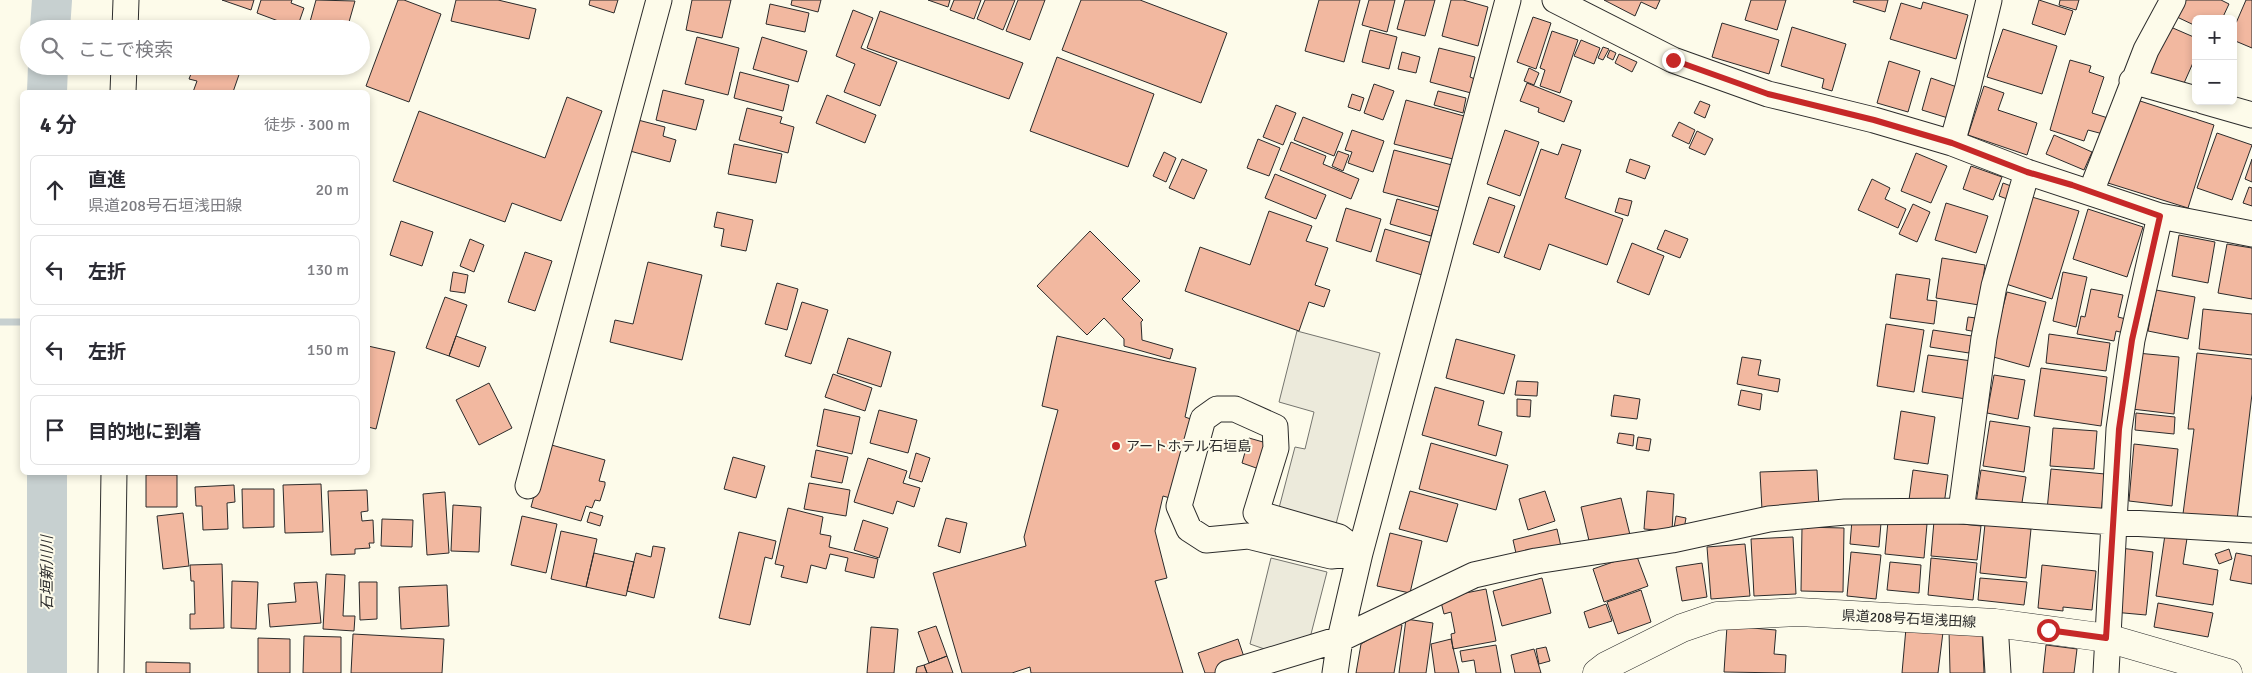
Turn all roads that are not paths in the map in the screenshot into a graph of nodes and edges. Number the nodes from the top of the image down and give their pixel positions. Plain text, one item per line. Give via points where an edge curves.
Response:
1 (126, 0) edge
2 (659, 0) edge
3 (1508, 0) edge
4 (1555, 0) edge
5 (1988, 0) edge
6 (2172, 0) edge
7 (125, 20) edge
8 (124, 75) edge
9 (2132, 81) junction
10 (123, 90) edge
11 (2192, 98) edge
12 (2224, 105) edge
13 (2250, 110) edge
14 (1952, 143) junction
15 (2027, 172) junction
16 (2091, 192) junction
17 (2160, 216) junction
18 (2252, 234) edge
19 (114, 475) edge
20 (528, 486) dead end
21 (1961, 510) junction
22 (2113, 522) junction
23 (1252, 524) junction
24 (2252, 530) edge
25 (1360, 553) junction
26 (1995, 624) junction
27 (2106, 638) junction
28 (1340, 639) junction
29 (111, 673) edge
30 (1228, 673) edge
31 (1335, 673) edge
32 (1597, 673) edge
33 (1998, 673) edge
34 (2106, 673) edge
35 (2228, 673) edge

1 - 7 street
2 - 20 street
3 - 25 street
4 - 14 street via 1673,60 1759,91
5 - 14 street
6 - 9 street
8 - 10 street
9 - 11 street
9 - 16 street
12 - 13 street
14 - 15 street
15 - 16 street
15 - 21 street via 1994,286
16 - 17 street
17 - 18 street
17 - 22 street via 2132,340 2119,429
19 - 29 street
21 - 22 street
21 - 28 street via 1845,512 1769,519 1672,540 1536,561 1474,574
22 - 24 street
22 - 27 street
23 - 23 street via 1206,540 1188,529 1179,506 1203,419 1217,409 1235,409 1276,427 1276,448
23 - 25 street via 1331,556
25 - 28 street
26 - 27 main road, 県道208号石垣浅田線
26 - 32 main road, 県道208号石垣浅田線 via 1799,612 1717,616 1674,631
26 - 33 street
27 - 34 street
27 - 35 main road, 県道208号石垣浅田線
28 - 30 street
28 - 31 street

